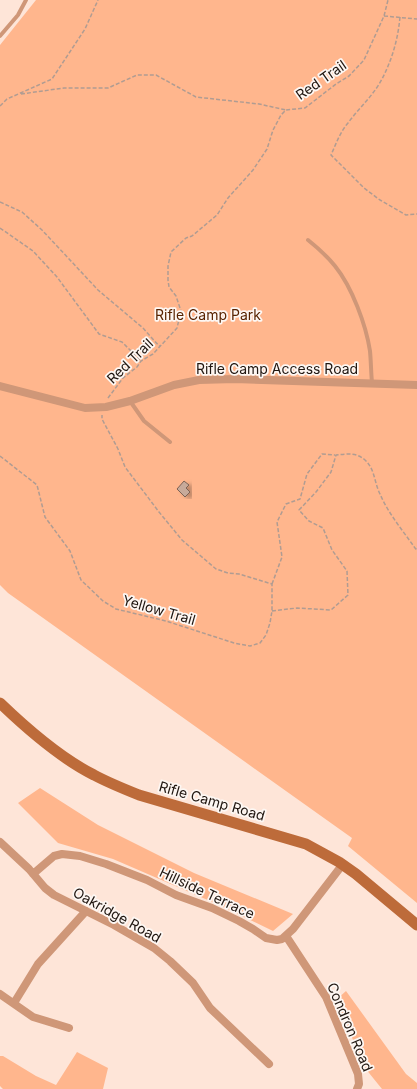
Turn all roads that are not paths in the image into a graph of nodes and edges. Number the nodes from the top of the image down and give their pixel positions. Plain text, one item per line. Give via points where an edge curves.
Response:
1 (26, 0) edge
2 (0, 36) edge
3 (308, 240) dead end
4 (372, 382) junction
5 (417, 385) edge
6 (0, 386) edge
7 (130, 401) junction
8 (170, 442) dead end
9 (0, 703) edge
10 (0, 842) edge
11 (343, 864) junction
12 (33, 874) junction
13 (86, 911) junction
14 (417, 925) edge
15 (286, 936) junction
16 (0, 994) edge
17 (14, 1003) junction
18 (69, 1028) dead end
19 (269, 1064) dead end
20 (357, 1089) edge

1 - 2 lane via 18,15
3 - 4 lane via 336,266 357,305 370,351
4 - 5 street, Rifle Camp Access Road
4 - 7 street, Rifle Camp Access Road via 200,380
6 - 7 street, Rifle Camp Access Road via 85,408 102,408
7 - 8 lane via 144,421
9 - 11 street, Rifle Camp Road via 72,763 116,786 306,844
10 - 12 street, Oakridge Road
11 - 14 street, Rifle Camp Road
11 - 15 street
12 - 13 street, Oakridge Road via 54,895
12 - 15 street, Hillside Terrace via 54,856 80,856 147,880 176,895 212,908 271,940
13 - 17 street via 38,964
13 - 19 street, Oakridge Road via 154,948 170,961 193,983 210,1008
15 - 20 street, Condron Road via 326,997 358,1074
16 - 17 street
17 - 18 street via 34,1017

